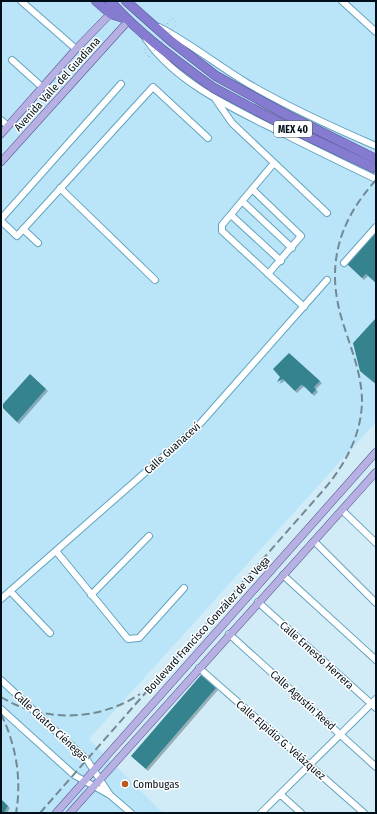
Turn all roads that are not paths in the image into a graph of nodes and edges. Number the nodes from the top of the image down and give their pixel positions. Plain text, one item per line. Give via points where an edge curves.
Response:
1 (21, 1) edge
2 (96, 1) edge
3 (126, 1) edge
4 (342, 1) edge
5 (112, 8) edge
6 (128, 20) junction
7 (150, 24) junction
8 (138, 28) junction
9 (376, 32) edge
10 (76, 49) junction
11 (12, 60) dead end
12 (120, 84) dead end
13 (42, 88) junction
14 (214, 97) junction
15 (1, 120) edge
16 (8, 126) junction
17 (1, 134) edge
18 (208, 138) dead end
19 (374, 145) edge
20 (376, 159) edge
21 (1, 162) edge
22 (274, 163) junction
23 (376, 169) edge
24 (359, 171) junction
25 (376, 179) edge
26 (60, 188) junction
27 (252, 190) junction
28 (242, 201) junction
29 (327, 213) dead end
30 (231, 215) junction
31 (1, 220) edge
32 (376, 227) edge
33 (23, 229) junction
34 (38, 242) dead end
35 (292, 248) junction
36 (280, 260) junction
37 (344, 263) dead end
38 (268, 274) junction
39 (155, 280) dead end
40 (327, 280) dead end
41 (304, 307) junction
42 (376, 452) edge
43 (375, 476) edge
44 (342, 510) junction
45 (148, 536) dead end
46 (314, 541) junction
47 (376, 543) edge
48 (56, 551) junction
49 (283, 575) junction
50 (184, 588) dead end
51 (10, 590) junction
52 (91, 595) junction
53 (1, 599) edge
54 (258, 602) junction
55 (376, 603) edge
56 (50, 633) dead end
57 (229, 634) junction
58 (376, 660) edge
59 (199, 668) junction
60 (1, 680) edge
61 (374, 704) edge
62 (1, 709) edge
63 (340, 735) junction
64 (310, 765) junction
65 (376, 767) edge
66 (94, 769) junction
67 (101, 779) junction
68 (84, 781) junction
69 (94, 786) junction
70 (280, 794) junction
71 (110, 795) junction
72 (56, 813) edge
73 (70, 813) edge
74 (131, 813) edge
75 (261, 813) edge
76 (301, 813) edge
77 (364, 813) edge

1 - 10 street
2 - 5 highway
3 - 7 highway, MEX 40
4 - 9 street
5 - 6 highway, MEX 40
5 - 10 main road, Avenida Valle del Guadiana
6 - 8 highway, MEX 40
6 - 21 main road, Avenida Valle del Guadiana
7 - 19 street via 163,29 249,84 316,119
7 - 20 highway, MEX 40, bridge via 216,76
8 - 14 street via 170,68
8 - 23 highway, MEX 40, bridge via 212,86 280,123
10 - 13 main road, Avenida Valle del Guadiana
11 - 13 street
12 - 31 street
13 - 16 main road, Avenida Valle del Guadiana
14 - 22 street via 232,123
14 - 24 street
15 - 16 street
16 - 17 main road, Avenida Valle del Guadiana
18 - 26 street via 153,87
19 - 24 street via 369,159
22 - 27 street
22 - 29 street
24 - 25 street
26 - 33 street
26 - 39 street
27 - 28 street
27 - 35 street via 300,234 301,238
28 - 30 street
28 - 35 street
30 - 36 street
30 - 38 street via 222,225 223,233
31 - 33 street via 17,236
32 - 37 street
33 - 34 street
35 - 36 street
36 - 38 street
38 - 41 street
40 - 41 street, Calle Guanaceví
41 - 48 street, Calle Guanaceví via 198,426
42 - 66 main road, Boulevard Francisco González de la Vega
43 - 44 main road, Boulevard Francisco González de la Vega
44 - 46 main road, Boulevard Francisco González de la Vega
44 - 47 street
45 - 52 street
46 - 49 main road, Boulevard Francisco González de la Vega
46 - 55 street
48 - 51 street, Calle Guanaceví
48 - 52 street
49 - 54 main road, Boulevard Francisco González de la Vega
49 - 58 street
50 - 52 street via 139,638 131,640
51 - 53 street, Calle Guanaceví
51 - 56 street
54 - 57 main road, Boulevard Francisco González de la Vega
54 - 61 street, Calle Ernesto Herrera
57 - 59 main road, Boulevard Francisco González de la Vega
57 - 63 street, Calle Agustín Reed
59 - 64 street, Calle Elpidio G. Velázquez
59 - 67 main road, Boulevard Francisco González de la Vega
60 - 66 street, Calle Cuatro Ciénegas
61 - 63 street
62 - 68 street, Calle Cuatro Ciénegas via 74,775
63 - 64 street
63 - 65 street, Calle Agustín Reed
64 - 70 street
64 - 77 street, Calle Elpidio G. Velázquez
66 - 67 street, Calle Cuatro Ciénegas
66 - 68 main road, Boulevard Francisco González de la Vega
67 - 69 main road, Boulevard Francisco González de la Vega
67 - 71 street, Calle Cuatro Ciénegas
68 - 69 street, Calle Cuatro Ciénegas
68 - 72 main road, Boulevard Francisco González de la Vega
69 - 71 street, Calle Cuatro Ciénegas
69 - 73 main road, Boulevard Francisco González de la Vega
70 - 75 street
70 - 76 street
71 - 74 street, Calle Cuatro Ciénegas

